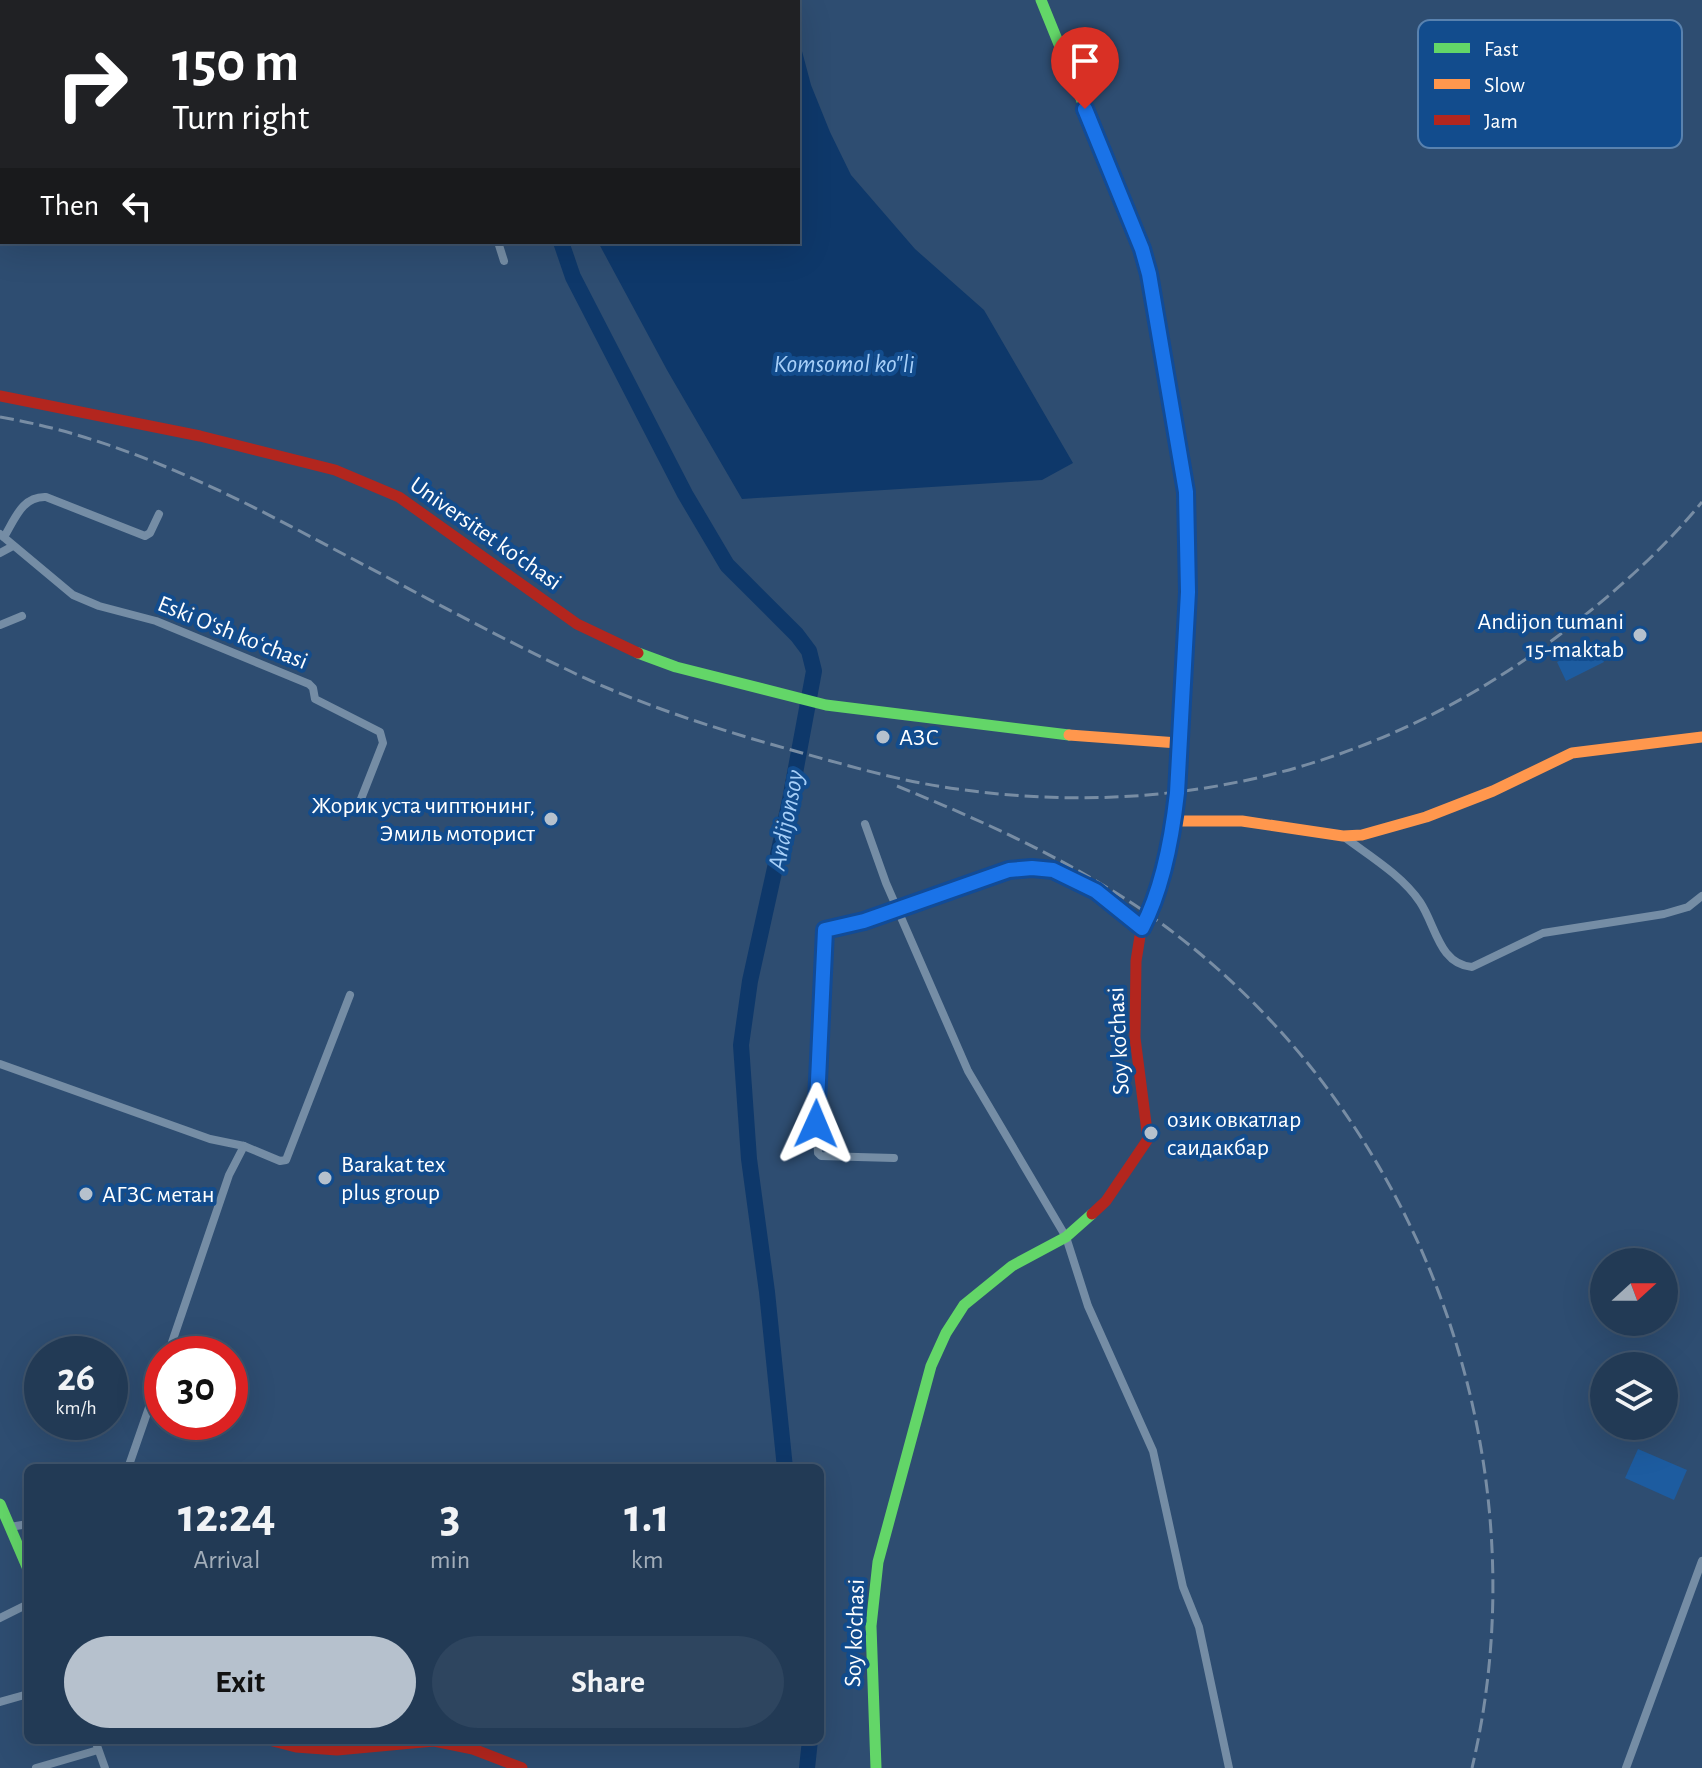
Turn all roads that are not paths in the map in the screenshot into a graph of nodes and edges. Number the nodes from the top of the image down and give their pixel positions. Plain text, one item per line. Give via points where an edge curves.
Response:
1 (1041, 0) edge
2 (499, 244) edge
3 (504, 261) dead end
4 (0, 396) edge
5 (159, 514) dead end
6 (2, 535) edge
7 (13, 546) junction
8 (0, 553) edge
9 (22, 616) dead end
10 (0, 625) edge
11 (1702, 737) edge
12 (1178, 743) junction
13 (361, 799) dead end
14 (1174, 821) junction
15 (865, 824) dead end
16 (1343, 836) junction
17 (1702, 896) edge
18 (897, 909) junction
19 (1142, 928) junction
20 (350, 995) dead end
21 (0, 1064) edge
22 (244, 1146) junction
23 (894, 1158) dead end
24 (1066, 1237) junction
25 (174, 1336) edge
26 (144, 1422) edge
27 (129, 1464) edge
28 (0, 1504) edge
29 (24, 1525) edge
30 (10, 1527) junction
31 (24, 1560) edge
32 (1702, 1561) edge
33 (24, 1606) edge
34 (0, 1618) edge
35 (24, 1695) edge
36 (0, 1702) edge
37 (96, 1744) edge
38 (282, 1744) edge
39 (397, 1744) edge
40 (455, 1744) edge
41 (98, 1750) junction
42 (36, 1768) edge
43 (105, 1768) edge
44 (522, 1768) edge
45 (876, 1768) edge
46 (1229, 1768) edge
47 (1626, 1768) edge

1 - 12 main road, Soy ko'chasi via 1149,274 1186,492 1188,592
2 - 3 street
4 - 12 main road, Universitet kо‘chasi via 200,436 335,470 399,497 577,624 676,667 826,705 1098,739
5 - 6 street via 145,536 37,497 23,505
6 - 7 street, Eski Oʻsh koʻchasi
7 - 8 street
7 - 13 street, Eski Oʻsh koʻchasi via 73,595 156,621 309,684 315,699 380,732 383,743
9 - 10 street
11 - 16 main road via 1572,753 1517,782 1426,817
12 - 14 main road, Soy ko'chasi
14 - 16 main road via 1242,821
14 - 19 main road, Soy ko'chasi via 1157,892
15 - 18 street
16 - 17 street via 1419,900 1444,952 1460,966 1472,967 1543,933 1664,914
18 - 19 street via 1009,870 1053,870 1096,891
18 - 23 street via 825,930 815,1100 821,1156
18 - 24 street via 968,1071
19 - 24 main road, Soy ko'chasi via 1133,995 1148,1139 1106,1201
20 - 22 street via 289,1156 280,1161
21 - 22 street via 210,1139
22 - 25 street via 229,1175
24 - 45 main road, Soy ko'chasi via 1012,1266 964,1305 931,1366 878,1562 871,1626
24 - 46 street via 1088,1306 1153,1451
26 - 27 street
28 - 30 main road
29 - 30 street
30 - 31 main road
32 - 47 street
33 - 34 street
35 - 36 street
37 - 41 street
38 - 39 main road via 319,1750
40 - 44 main road
41 - 42 street
41 - 43 street

